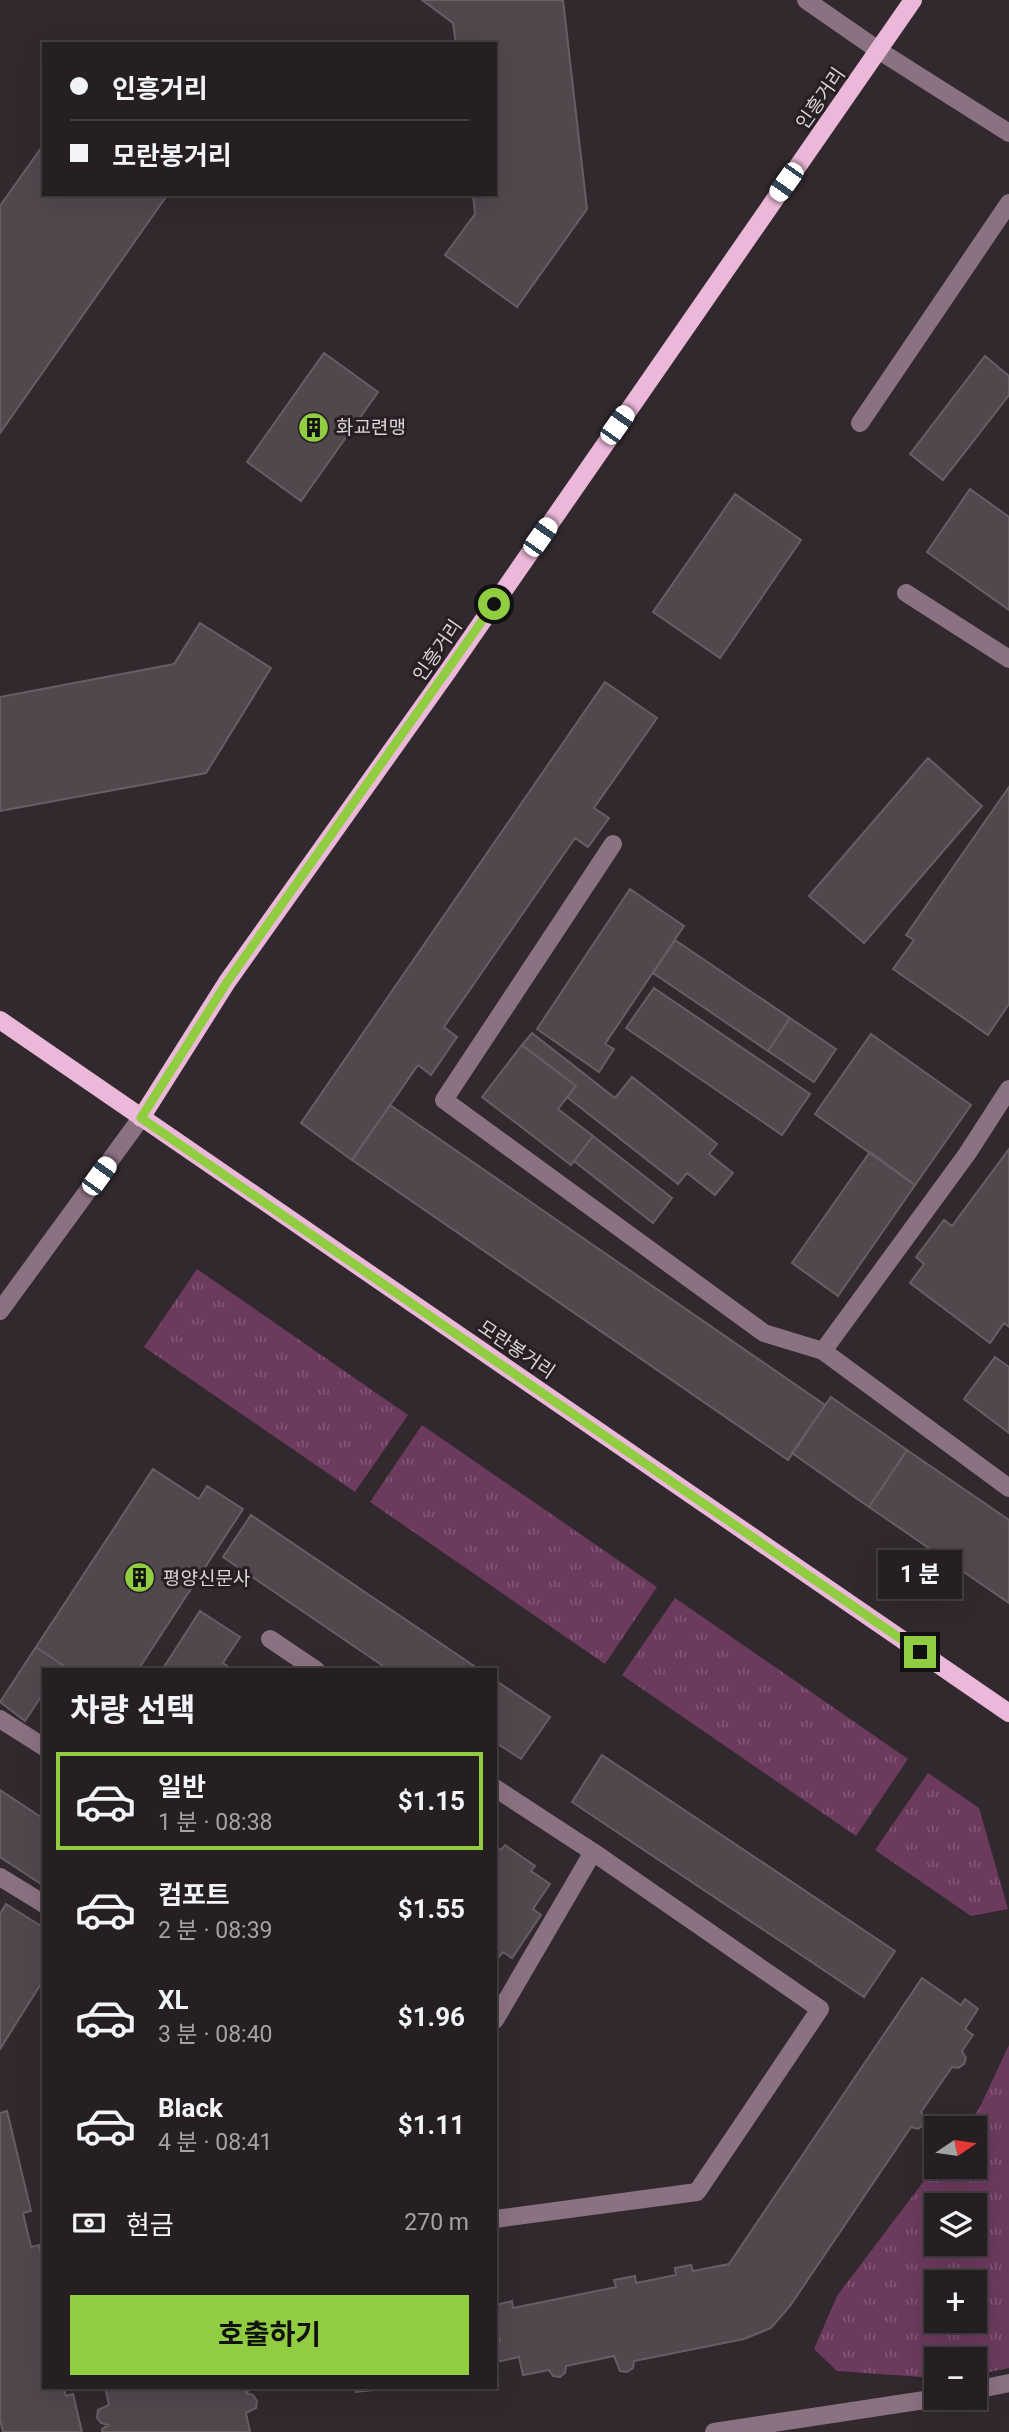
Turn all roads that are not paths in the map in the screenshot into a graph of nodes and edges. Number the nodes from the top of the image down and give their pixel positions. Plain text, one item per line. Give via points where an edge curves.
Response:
1 (806, 0) edge
2 (913, 0) edge
3 (878, 50) junction
4 (1009, 133) edge
5 (1009, 203) edge
6 (860, 423) dead end
7 (906, 593) dead end
8 (1009, 659) edge
9 (613, 844) dead end
10 (0, 1020) edge
11 (1009, 1089) edge
12 (141, 1118) junction
13 (0, 1311) edge
14 (823, 1351) junction
15 (1009, 1488) edge
16 (270, 1639) dead end
17 (313, 1668) edge
18 (1009, 1713) edge
19 (0, 1719) edge
20 (42, 1746) edge
21 (497, 1789) edge
22 (593, 1852) junction
23 (0, 1877) edge
24 (42, 1903) edge
25 (497, 2017) edge
26 (497, 2218) edge
27 (1009, 2384) edge
28 (987, 2388) edge
29 (924, 2400) edge
30 (714, 2432) edge

1 - 3 street
2 - 3 main road, 인흥거리
3 - 4 street
3 - 12 main road, 인흥거리 via 227,982
5 - 6 street
7 - 8 street
9 - 14 street via 444,1100 764,1334
10 - 12 main road, 모란봉거리
11 - 14 street
12 - 13 street
12 - 18 main road, 모란봉거리
14 - 15 street
16 - 17 street
19 - 20 street
21 - 22 street
22 - 25 street
22 - 26 street via 820,2009 697,2192
23 - 24 street
27 - 28 street
29 - 30 street

